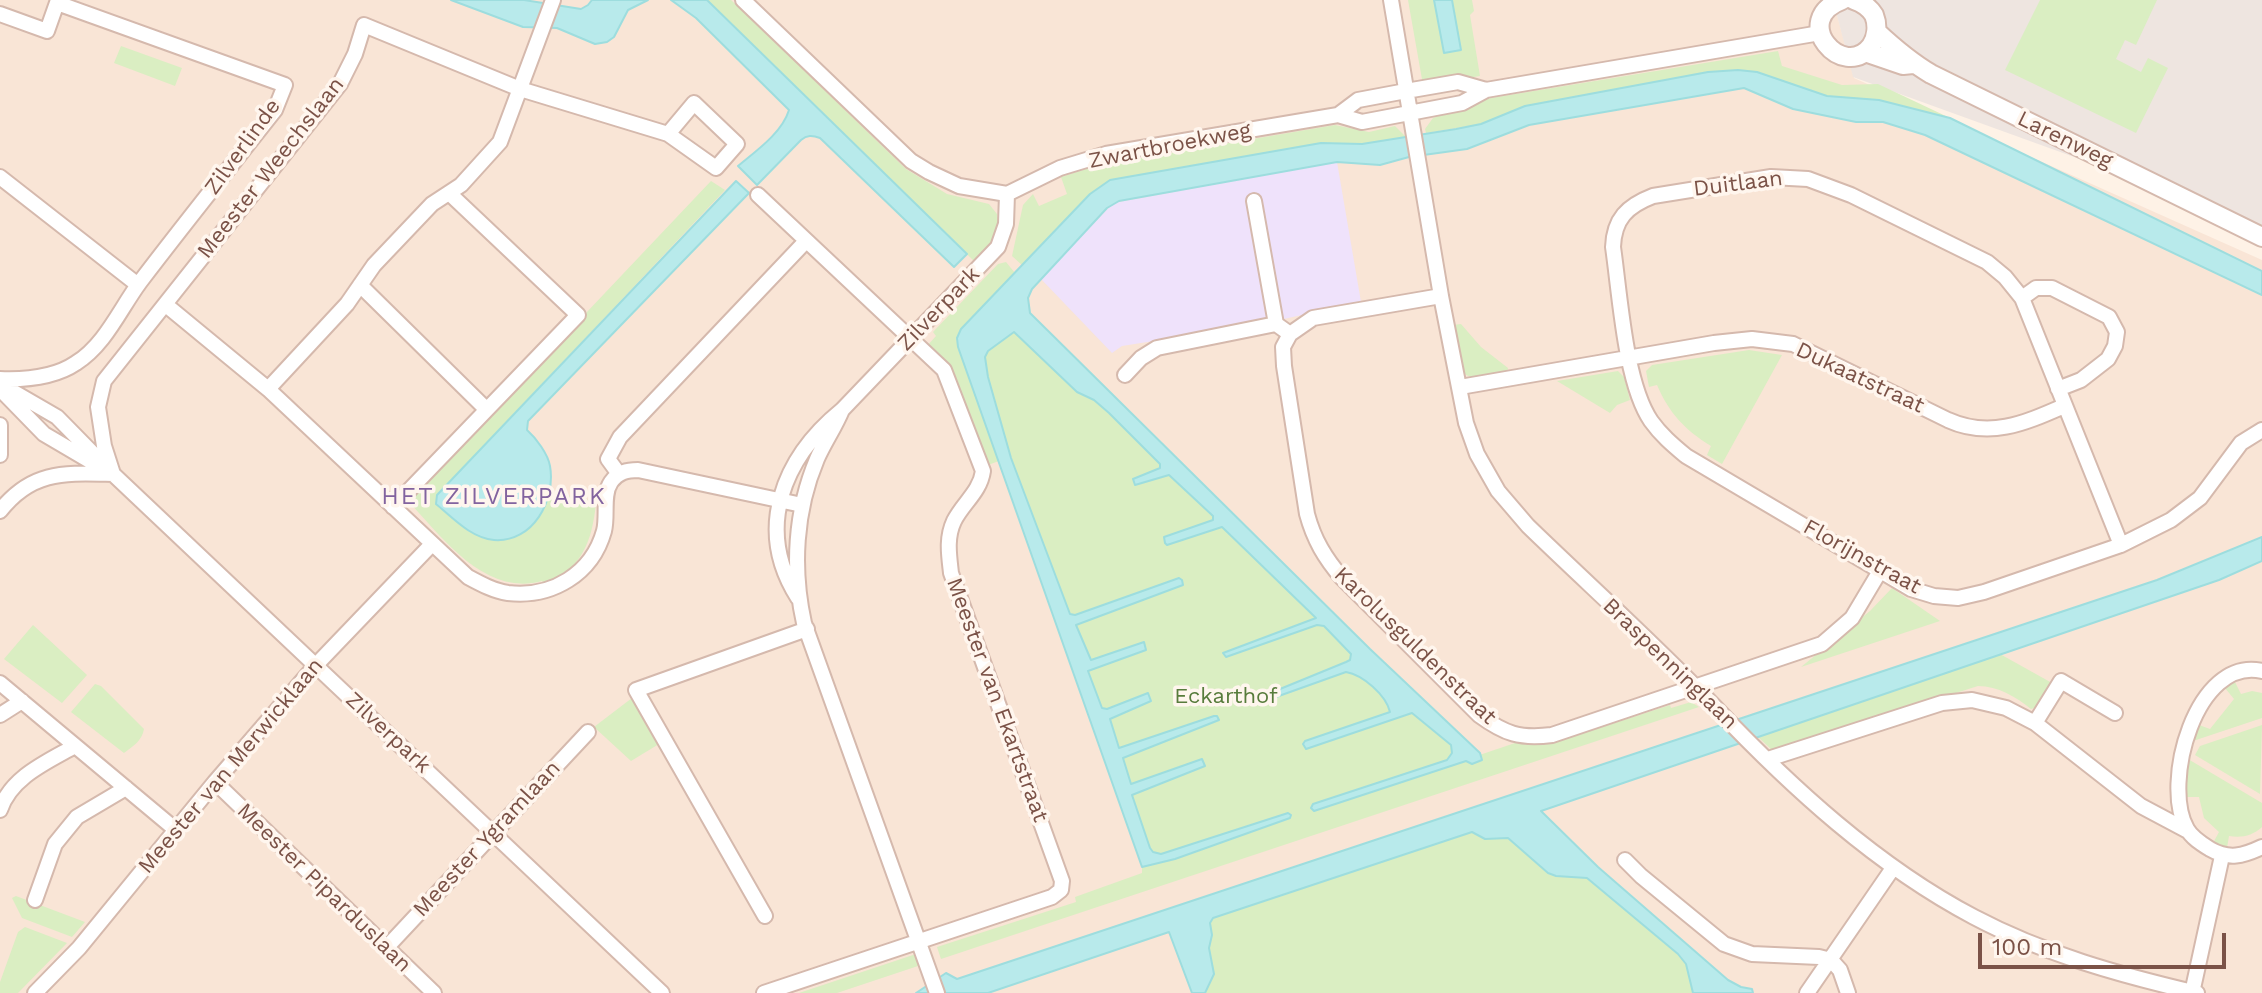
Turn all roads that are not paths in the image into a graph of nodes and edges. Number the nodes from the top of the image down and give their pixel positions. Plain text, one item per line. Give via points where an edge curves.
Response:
1 (553, 0) edge
2 (743, 0) edge
3 (1391, 0) edge
4 (1854, 0) edge
5 (1836, 1) edge
6 (58, 2) edge
7 (0, 14) edge
8 (1877, 32) junction
9 (1820, 33) junction
10 (1865, 52) junction
11 (1913, 64) junction
12 (520, 89) junction
13 (1486, 90) junction
14 (1406, 91) junction
15 (1410, 113) junction
16 (1338, 115) junction
17 (668, 134) junction
18 (0, 177) edge
19 (449, 193) junction
20 (1007, 194) junction
21 (758, 195) dead end
22 (1254, 201) dead end
23 (2262, 237) edge
24 (805, 242) junction
25 (138, 285) junction
26 (360, 285) junction
27 (1441, 296) junction
28 (2022, 298) junction
29 (166, 305) junction
30 (1276, 324) junction
31 (1290, 334) junction
32 (911, 339) junction
33 (1630, 358) junction
34 (1125, 375) dead end
35 (0, 384) edge
36 (1460, 387) junction
37 (268, 389) junction
38 (2058, 389) junction
39 (2064, 406) junction
40 (486, 409) junction
41 (842, 410) junction
42 (0, 425) edge
43 (2262, 430) edge
44 (0, 455) edge
45 (113, 474) junction
46 (619, 474) junction
47 (781, 499) junction
48 (802, 505) junction
49 (393, 507) junction
50 (0, 511) edge
51 (432, 544) junction
52 (2121, 545) junction
53 (1880, 571) junction
54 (799, 599) junction
55 (807, 629) junction
56 (316, 665) junction
57 (2262, 671) edge
58 (0, 683) edge
59 (1696, 688) junction
60 (22, 701) junction
61 (2115, 713) dead end
62 (0, 715) edge
63 (2035, 723) junction
64 (588, 732) dead end
65 (75, 746) junction
66 (1763, 755) junction
67 (215, 782) junction
68 (126, 788) junction
69 (0, 810) edge
70 (176, 830) junction
71 (2188, 831) junction
72 (494, 833) junction
73 (2262, 847) edge
74 (2222, 856) junction
75 (1625, 860) dead end
76 (1893, 868) junction
77 (35, 900) dead end
78 (765, 916) dead end
79 (919, 942) junction
80 (387, 947) junction
81 (1831, 960) junction
82 (35, 993) edge
83 (434, 993) edge
84 (662, 993) edge
85 (764, 993) edge
86 (937, 993) edge
87 (1807, 993) edge
88 (1848, 993) edge
89 (2194, 993) edge

1 - 12 street
2 - 20 street via 911,161 959,186
3 - 14 street, Braspenninglaan
4 - 8 street, Larenweg via 1871,10
5 - 9 street via 1822,16
6 - 7 street, Zilverlinde via 47,31
6 - 25 street, Zilverlinde via 285,85 275,110
8 - 10 street
8 - 11 street, Larenweg
9 - 10 street via 1833,52
9 - 13 street, Zwartbroekweg
10 - 11 street
11 - 23 street, Larenweg
12 - 17 street
12 - 19 street via 500,142
12 - 29 street, Meester Weechslaan via 364,25 340,84
13 - 14 street, Zwartbroekweg via 1458,82
13 - 15 street, Zwartbroekweg via 1462,103
14 - 15 street, Braspenninglaan
14 - 16 street, Zwartbroekweg via 1358,100
15 - 16 street, Zwartbroekweg via 1362,122
15 - 27 street, Braspenninglaan
16 - 20 street, Zwartbroekweg via 1106,154 1060,168
17 - 17 street via 694,103 737,144 716,168
18 - 25 street
19 - 26 street via 432,204
19 - 40 street via 578,315
20 - 32 street, Zilverpark via 1006,224 998,247
21 - 24 street
22 - 30 street
24 - 32 street
24 - 46 street via 620,437 608,459
25 - 35 street, Zilverpark via 80,361 46,376
26 - 37 street
26 - 40 street
27 - 31 street via 1313,318
27 - 36 street, Braspenninglaan
28 - 33 street, Duitlaan via 2005,277 1973,254 1870,204 1808,179 1771,177 1653,196 1621,216 1613,247
28 - 38 street, Duitlaan
28 - 38 street via 2036,288 2052,288 2109,317 2117,332 2102,365
29 - 37 street
29 - 45 street via 104,381 98,407
30 - 31 street
30 - 34 street via 1157,348
31 - 59 street, Karolusguldenstraat via 1283,347 1284,366 1312,534 1342,578 1479,715 1519,737 1552,735
32 - 41 street, Zilverpark
32 - 79 street, Meester van Ekartstraat via 944,370 983,471 982,483 949,534 951,573 1062,881 1052,897
33 - 36 street, Dukaatstraat
33 - 39 street, Dukaatstraat via 1752,339 1793,344 1957,425 2016,426
33 - 53 street, Florijnstraat via 1641,403 1668,442
35 - 45 street, Zilverpark via 44,434
36 - 59 street, Braspenninglaan via 1477,454 1498,491
37 - 49 street
38 - 39 street, Duitlaan
39 - 52 street, Duitlaan
40 - 49 street
41 - 47 street, Zilverpark via 802,449
41 - 48 street, Zilverpark
42 - 44 street
43 - 52 street, Florijnstraat via 2241,443 2200,498 2171,520
45 - 50 street via 52,475 27,484
45 - 56 street, Zilverpark
46 - 47 street via 638,470
46 - 51 street via 610,484 604,530 594,553 583,569 552,590 508,593 489,588 468,577
47 - 48 street
47 - 54 street, Zilverpark via 778,554
48 - 54 street, Zilverpark via 796,547
49 - 51 street
51 - 56 street, Meester van Merwicklaan
52 - 53 street, Florijnstraat via 1958,598 1911,589
53 - 59 street, Karolusguldenstraat via 1852,618 1822,644
54 - 55 street, Zilverpark
55 - 78 street via 636,690
55 - 79 street, Zilverpark
56 - 67 street, Meester van Merwicklaan
56 - 72 street, Zilverpark
57 - 71 street via 2231,675 2193,718 2179,769 2180,813
58 - 60 street
59 - 66 street, Braspenninglaan
60 - 62 street
60 - 65 street
61 - 63 street via 2061,681
63 - 66 street via 2006,708 1972,700 1942,703
63 - 71 street via 2141,806
64 - 72 street, Meester Ygramlaan
65 - 68 street
65 - 69 street via 24,776
66 - 76 street, Braspenninglaan
67 - 70 street, Meester van Merwicklaan
67 - 80 street, Meester Piparduslaan
68 - 70 street
68 - 77 street via 77,817 55,844
70 - 82 street, Meester van Merwicklaan
71 - 74 street
72 - 80 street, Meester Ygramlaan
72 - 84 street, Zilverpark
73 - 74 street via 2245,855
74 - 89 street
75 - 81 street via 1724,944 1752,954
76 - 81 street
76 - 89 street, Braspenninglaan via 1972,916 2046,950
79 - 85 street
79 - 86 street, Zilverpark
80 - 83 street, Meester Piparduslaan
81 - 87 street
81 - 88 street

